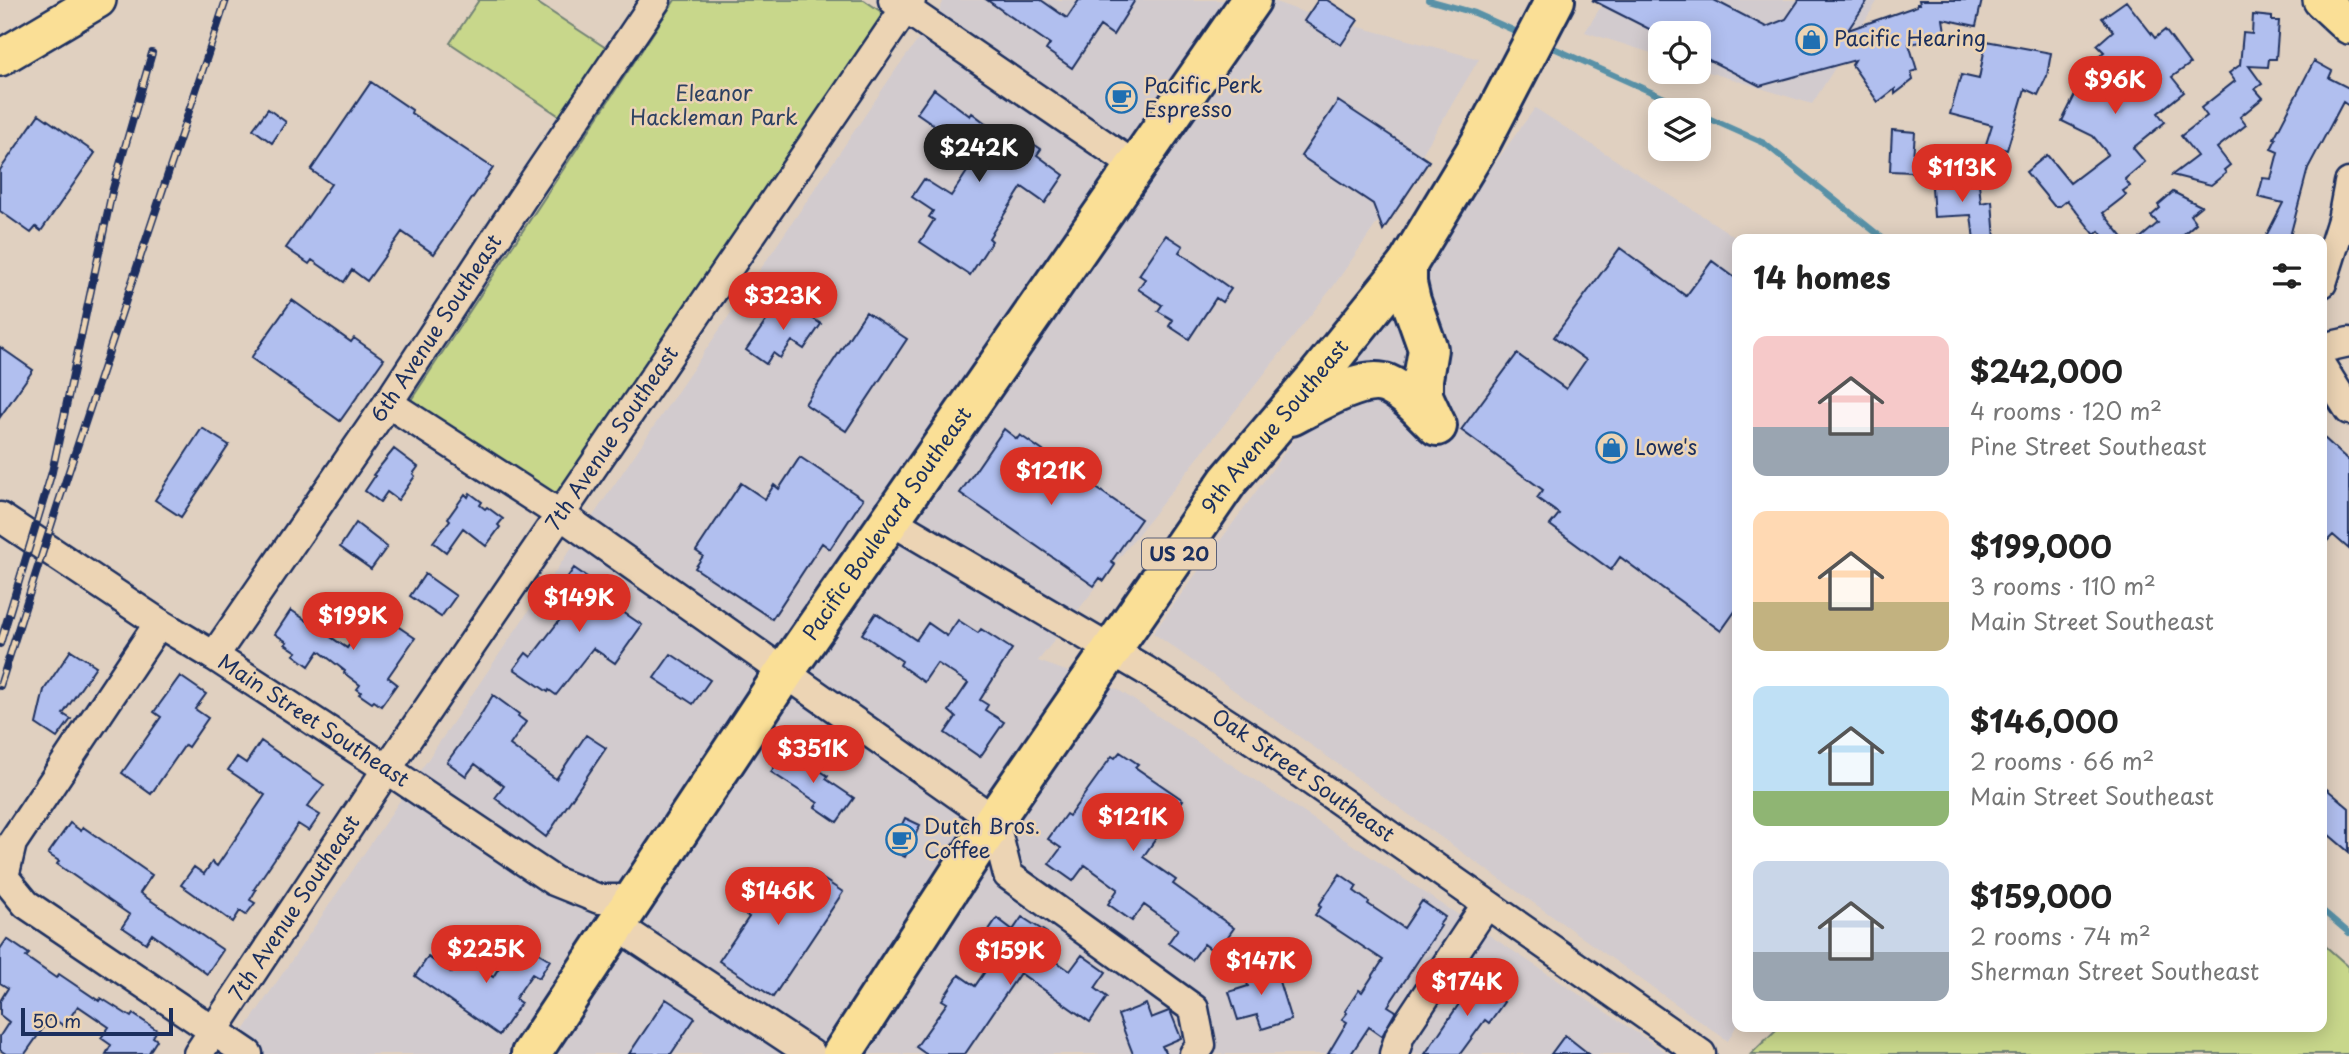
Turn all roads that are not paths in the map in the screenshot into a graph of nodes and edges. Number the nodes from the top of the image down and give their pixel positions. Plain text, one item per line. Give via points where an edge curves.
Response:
1 (98, 0) edge
2 (656, 0) edge
3 (1251, 0) edge
4 (2321, 0) edge
5 (903, 3) edge
6 (1550, 9) edge
7 (2349, 26) edge
8 (0, 58) edge
9 (1135, 166) junction
10 (2349, 183) edge
11 (1407, 265) junction
12 (2327, 267) edge
13 (2349, 342) edge
14 (2327, 347) edge
15 (2327, 375) edge
16 (388, 403) junction
17 (2349, 410) edge
18 (1279, 421) junction
19 (561, 514) junction
20 (0, 517) edge
21 (890, 520) junction
22 (159, 623) junction
23 (1112, 650) junction
24 (214, 656) junction
25 (784, 673) junction
26 (387, 769) junction
27 (994, 821) junction
28 (1486, 905) junction
29 (626, 910) junction
30 (214, 1031) junction
31 (1198, 1049) edge
32 (198, 1054) edge
33 (248, 1054) edge
34 (531, 1054) edge
35 (811, 1054) edge
36 (842, 1054) edge
37 (1394, 1054) edge
38 (1701, 1054) edge

1 - 8 main road
2 - 16 street, 6th Avenue Southeast
3 - 9 highway, Pacific Boulevard Southeast
4 - 7 main road
5 - 9 street
5 - 19 street, 7th Avenue Southeast
6 - 11 highway, 9th Avenue Southeast / US 20 via 1481,142
9 - 21 highway, Pacific Boulevard Southeast
10 - 12 street
11 - 18 highway, 9th Avenue Southeast / US 20
11 - 18 highway via 1411,301 1428,349 1423,396 1437,426 1402,393 1372,381
13 - 14 street
15 - 17 street
16 - 19 street
16 - 24 street, 6th Avenue Southeast
18 - 23 highway, 9th Avenue Southeast / US 20 via 1228,481
19 - 25 street
19 - 26 street, 7th Avenue Southeast
20 - 22 street, Main Street Southeast
21 - 23 street, Oak Street Southeast
21 - 25 highway, Pacific Boulevard Southeast
22 - 24 street, Main Street Southeast
22 - 30 street via 12,844 4,877 26,904
23 - 27 highway, 9th Avenue Southeast / US 20
23 - 28 street, Oak Street Southeast via 1256,742
24 - 26 street, Main Street Southeast
25 - 27 street
25 - 29 highway, Pacific Boulevard Southeast
26 - 29 street, Main Street Southeast via 554,881 599,899 623,899
26 - 30 street, 7th Avenue Southeast
27 - 31 street via 1007,875 1194,1009
27 - 36 highway, 9th Avenue Southeast / US 20
28 - 37 street via 1400,1035
28 - 38 street, Oak Street Southeast
29 - 34 highway, Pacific Boulevard Southeast
29 - 35 street
30 - 32 street, 7th Avenue Southeast
30 - 33 street

